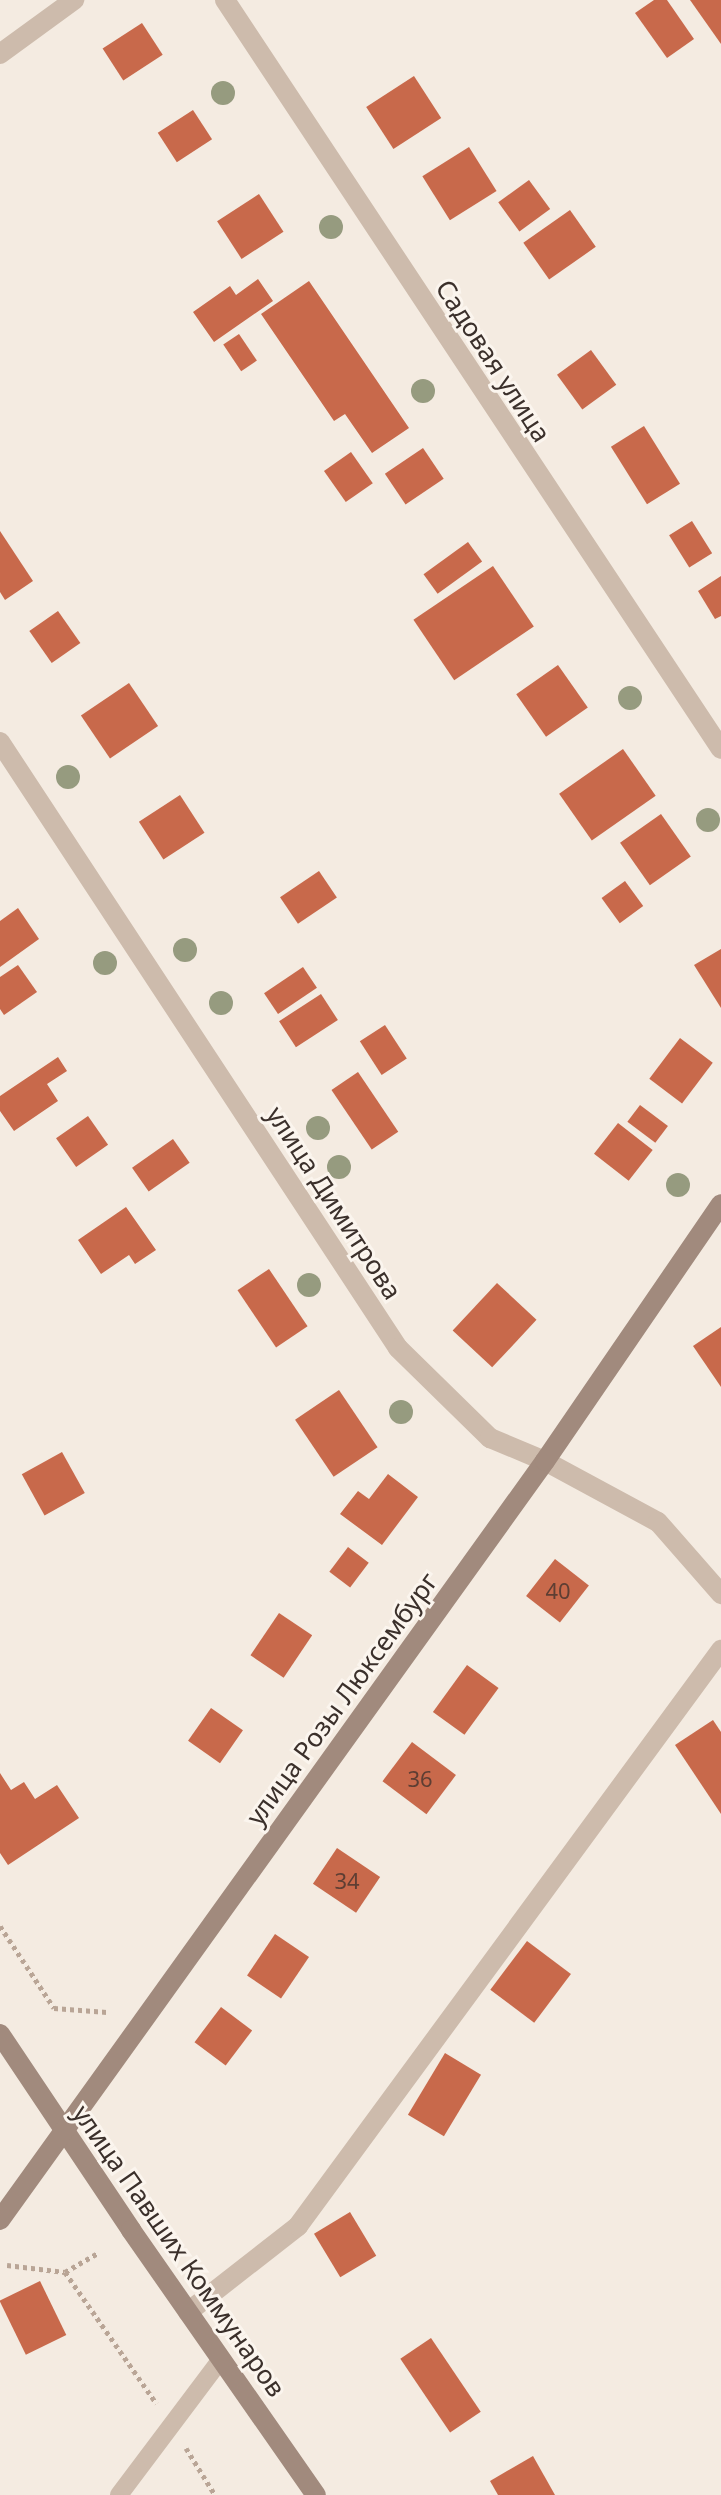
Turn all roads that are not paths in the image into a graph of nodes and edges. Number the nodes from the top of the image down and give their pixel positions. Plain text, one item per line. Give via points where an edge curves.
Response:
1 (74, 0) edge
2 (225, 0) edge
3 (0, 54) edge
4 (0, 742) edge
5 (721, 749) edge
6 (721, 1204) edge
7 (545, 1461) junction
8 (721, 1594) edge
9 (721, 1650) edge
10 (0, 2034) edge
11 (64, 2131) junction
12 (0, 2220) edge
13 (188, 2312) junction
14 (221, 2359) junction
15 (119, 2495) edge
16 (316, 2495) edge

1 - 3 street
2 - 5 street, Садовая улица
4 - 7 street, улица Димитрова via 398,1348 490,1438
6 - 7 street, улица Розы Люксембург
7 - 8 street, улица Димитрова via 658,1522
7 - 11 street, улица Розы Люксембург
9 - 13 street via 298,2226
10 - 11 street, улица Павших Коммунаров
11 - 12 street, улица Розы Люксембург
11 - 13 street, улица Павших Коммунаров
13 - 14 street, улица Павших Коммунаров
14 - 15 lane
14 - 16 street, улица Павших Коммунаров

